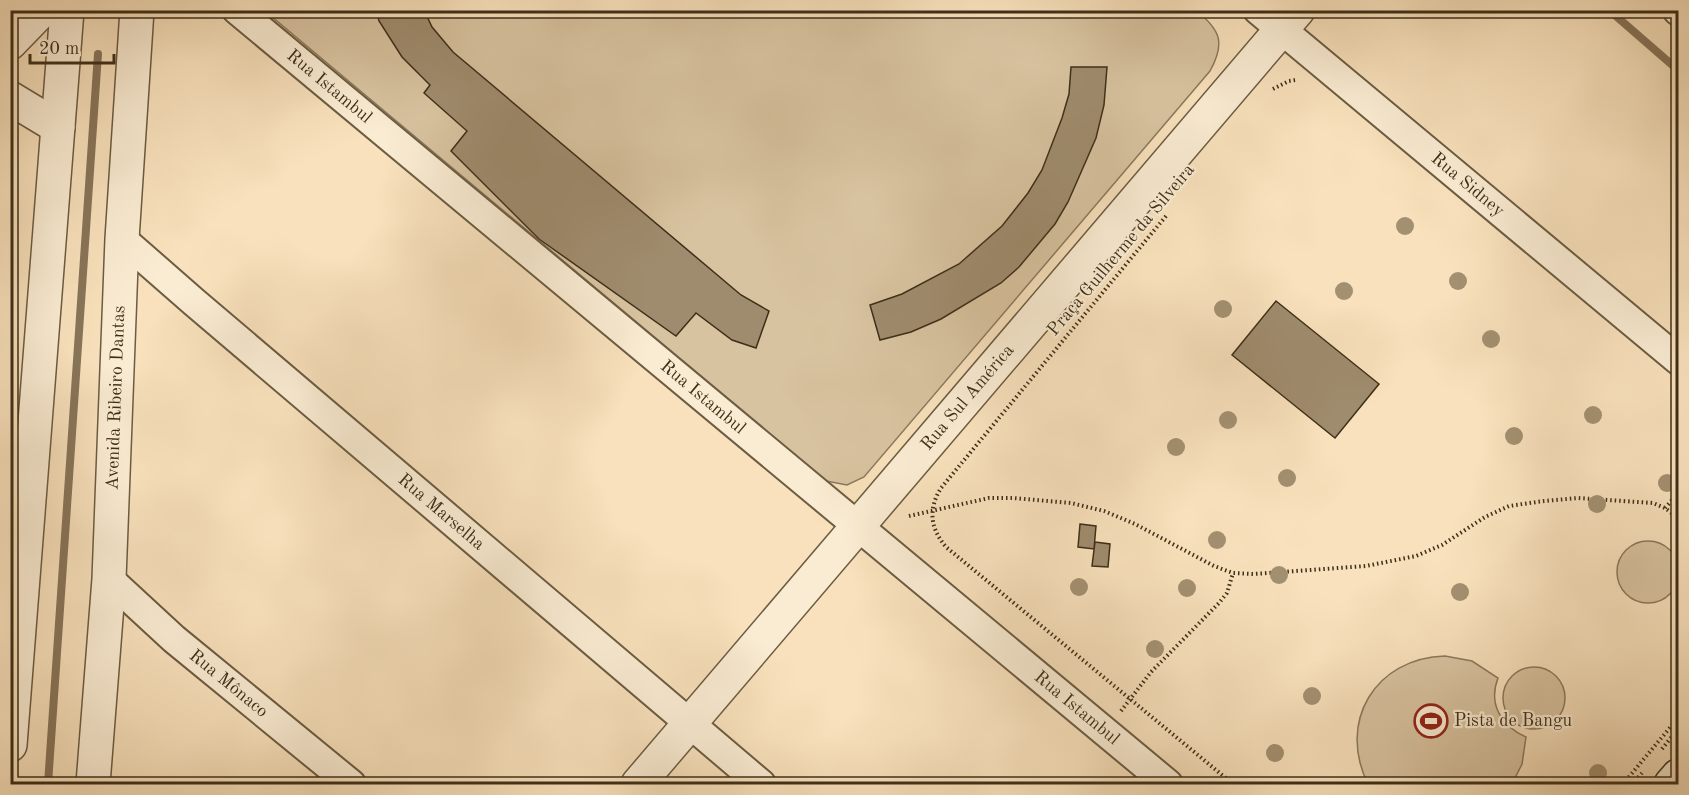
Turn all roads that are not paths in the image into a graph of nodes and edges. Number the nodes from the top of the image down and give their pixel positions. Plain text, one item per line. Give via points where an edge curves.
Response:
1 (42, 10) edge
2 (67, 10) edge
3 (237, 10) edge
4 (143, 16) edge
5 (1279, 17) edge
6 (10, 43) edge
7 (10, 98) edge
8 (58, 127) junction
9 (122, 238) junction
10 (1678, 360) edge
11 (858, 527) junction
12 (109, 579) junction
13 (689, 725) junction
14 (10, 745) edge
15 (1678, 776) edge
16 (93, 784) edge
17 (351, 784) edge
18 (638, 784) edge
19 (761, 784) edge
20 (1168, 784) edge
21 (1671, 784) edge

1 - 6 street
2 - 8 street
3 - 11 street, Rua Istambul
4 - 9 street, Avenida Ribeiro Dantas
5 - 10 street, Rua Sidney
5 - 11 street, Rua Sul América
7 - 8 street
8 - 14 street
9 - 12 street, Avenida Ribeiro Dantas
9 - 13 street, Rua Marselha
11 - 13 street, Rua Sul América
11 - 20 street, Rua Istambul
12 - 16 street, Avenida Ribeiro Dantas
12 - 17 street, Rua Mônaco via 174,639
13 - 18 street, Rua Sul América
13 - 19 street, Rua Marselha
15 - 21 street

